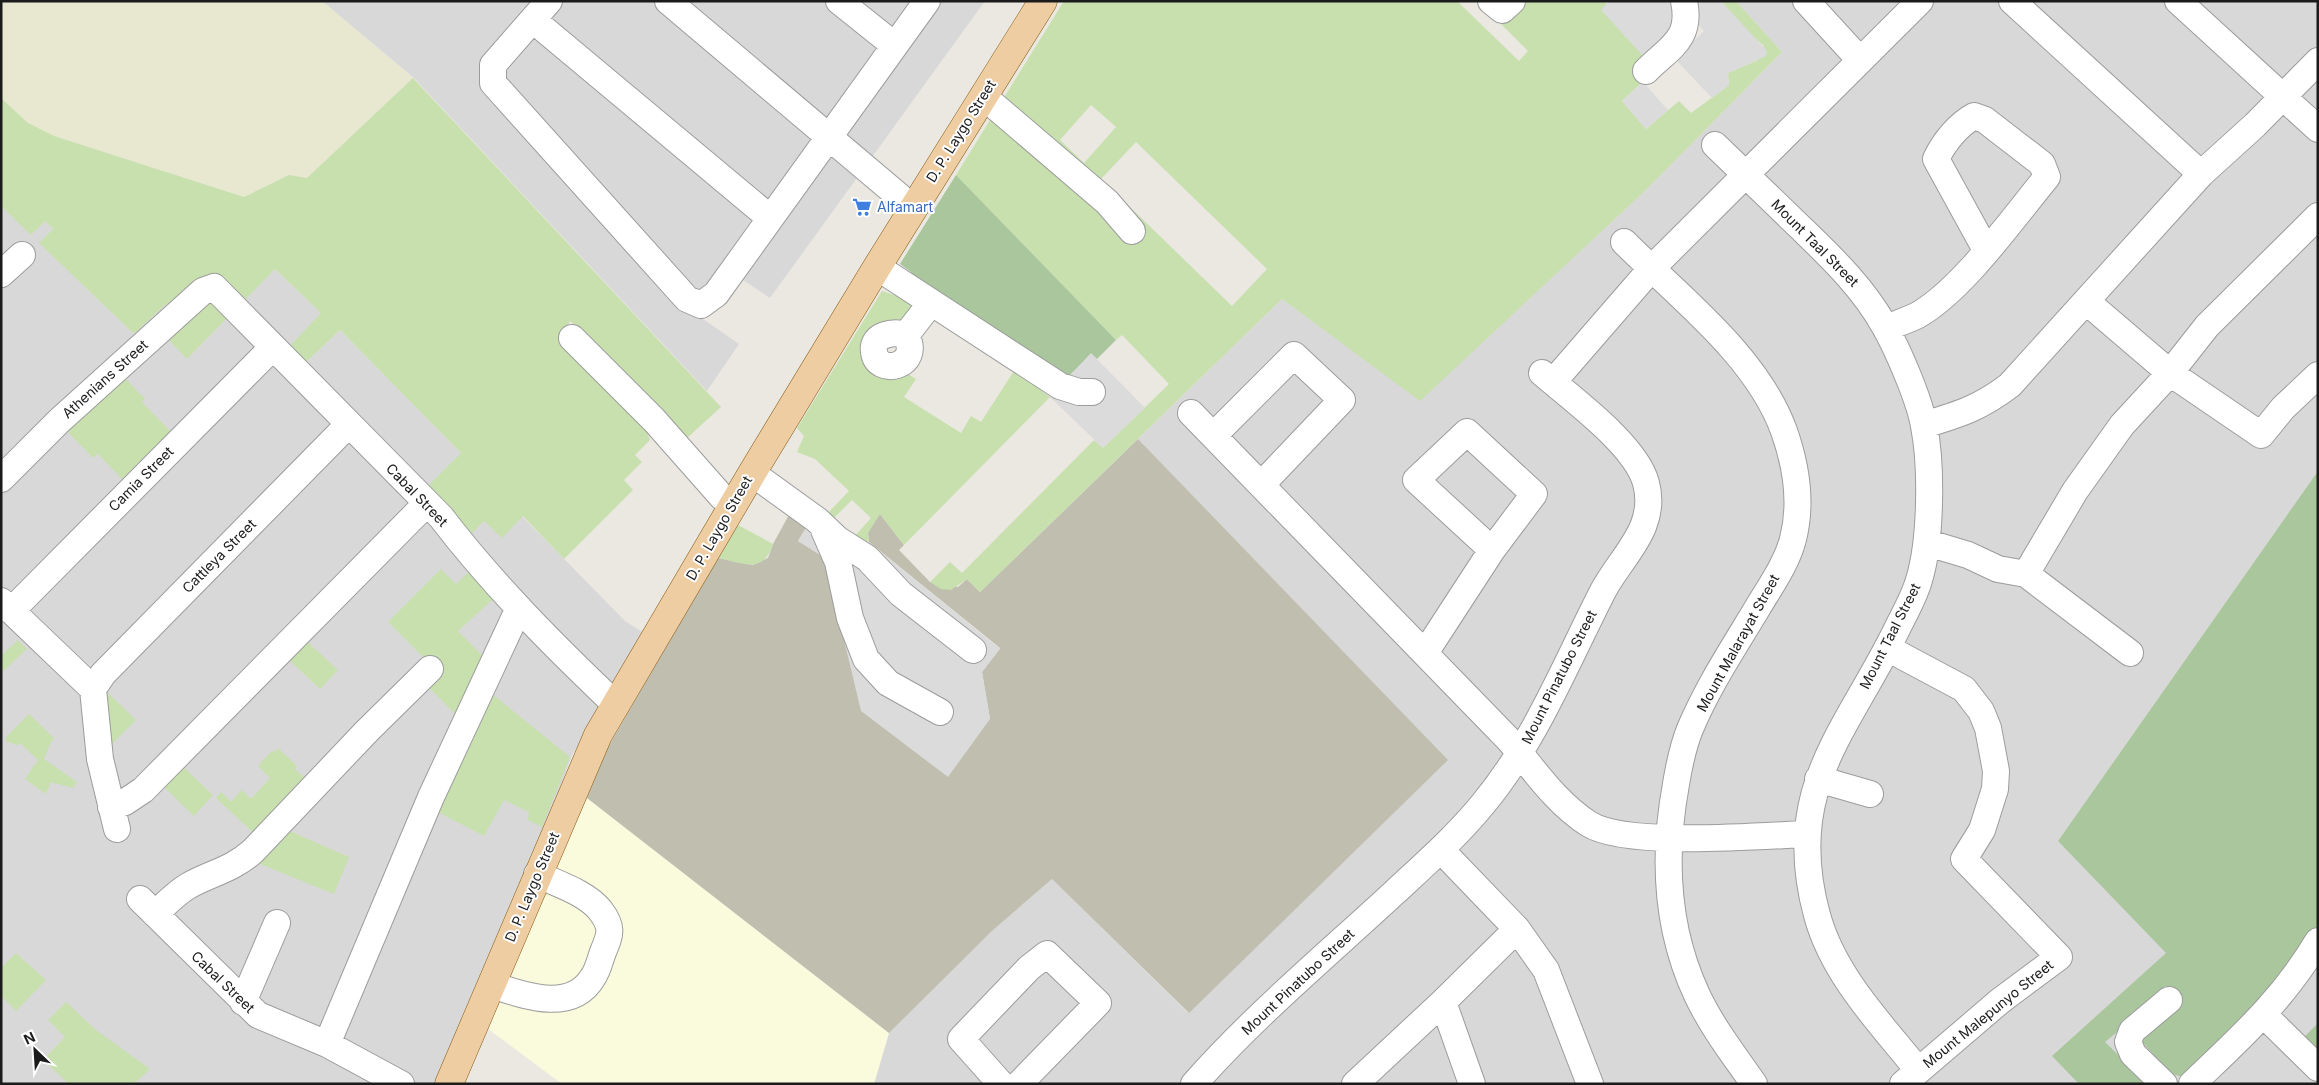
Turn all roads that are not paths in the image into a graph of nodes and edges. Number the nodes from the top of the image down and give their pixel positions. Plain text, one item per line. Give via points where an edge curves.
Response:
1 (668, 1) edge
2 (839, 1) edge
3 (927, 1) edge
4 (1043, 1) edge
5 (1491, 1) edge
6 (1512, 1) edge
7 (1684, 1) edge
8 (1806, 1) edge
9 (1920, 1) edge
10 (2012, 1) edge
11 (2178, 1) edge
12 (541, 10) edge
13 (894, 45) junction
14 (1860, 60) junction
15 (2318, 61) edge
16 (1646, 71) dead end
17 (984, 96) junction
18 (2282, 97) junction
19 (2318, 129) edge
20 (828, 138) junction
21 (1715, 145) dead end
22 (2201, 174) junction
23 (1747, 175) junction
24 (913, 208) junction
25 (2318, 216) edge
26 (770, 218) junction
27 (1132, 231) dead end
28 (1624, 242) dead end
29 (1986, 250) junction
30 (22, 255) dead end
31 (877, 266) junction
32 (1651, 269) junction
33 (1, 274) edge
34 (214, 287) joint
35 (2087, 302) junction
36 (931, 303) junction
37 (1886, 328) junction
38 (906, 335) dead end
39 (572, 338) dead end
40 (272, 348) junction
41 (2170, 373) junction
42 (2318, 375) edge
43 (1092, 392) dead end
44 (1190, 413) dead end
45 (348, 425) junction
46 (1924, 425) junction
47 (1214, 435) junction
48 (752, 473) junction
49 (1, 479) edge
50 (1262, 484) junction
51 (427, 503) junction
52 (734, 503) junction
53 (824, 530) junction
54 (1928, 543) junction
55 (1492, 550) junction
56 (2026, 574) junction
57 (6, 606) edge
58 (520, 608) junction
59 (1887, 648) junction
60 (973, 650) dead end
61 (1425, 653) junction
62 (2130, 653) dead end
63 (430, 669) dead end
64 (93, 689) junction
65 (616, 705) junction
66 (940, 712) dead end
67 (1520, 753) junction
68 (1818, 779) junction
69 (1870, 794) dead end
70 (1806, 834) junction
71 (1669, 837) junction
72 (1441, 850) junction
73 (537, 874) junction
74 (277, 923) dead end
75 (1517, 929) junction
76 (2318, 941) edge
77 (492, 985) junction
78 (2169, 1000) dead end
79 (243, 1002) junction
80 (1443, 1002) junction
81 (2264, 1016) junction
82 (327, 1044) junction
83 (2318, 1068) edge
84 (1911, 1077) edge
85 (401, 1084) edge
86 (449, 1084) edge
87 (1001, 1084) edge
88 (1019, 1084) edge
89 (1194, 1084) edge
90 (1354, 1084) edge
91 (1472, 1084) edge
92 (1590, 1084) edge
93 (1754, 1084) edge
94 (2164, 1084) edge
95 (2192, 1084) edge

1 - 20 street
2 - 13 street
3 - 13 street
4 - 17 main road, D. P. Laygo Street
5 - 6 street via 1502,10
7 - 16 street via 1686,27 1681,37
8 - 14 street
9 - 14 street
10 - 22 street
11 - 18 street
12 - 26 street
12 - 26 street via 493,65 493,83 687,299 701,305 716,294
13 - 20 street
14 - 23 street
15 - 18 street
17 - 24 main road, D. P. Laygo Street
17 - 27 street via 1107,202
18 - 19 street
18 - 22 street
20 - 24 street
20 - 26 street
21 - 23 street, Mount Taal Street
22 - 35 street via 2107,275
23 - 32 street
23 - 37 street, Mount Taal Street via 1845,271 1866,295
24 - 31 main road, D. P. Laygo Street
25 - 41 street via 2207,326
28 - 32 street, Mount Malarayat Street
29 - 29 street via 2047,177 2042,164 1985,120 1974,116 1964,122 1936,159
29 - 37 street via 1937,302
30 - 33 street
31 - 36 street
31 - 48 main road, D. P. Laygo Street
32 - 67 street, Mount Pinatubo Street via 1547,377 1624,446 1646,484 1647,513 1637,541 1606,585 1549,702
32 - 71 street, Mount Malarayat Street via 1723,339 1763,390 1783,429 1794,466 1797,504 1793,540 1773,582 1712,684 1689,730 1679,765
34 - 40 street, Cabal Street
34 - 49 street, Athenians Street via 196,297 59,420
35 - 41 street
35 - 46 street via 2010,385 1986,403
36 - 38 street
36 - 43 street via 1060,386
37 - 46 street, Mount Taal Street
39 - 52 street via 654,420 717,492
40 - 45 street, Cabal Street
40 - 57 street, Camia Street
41 - 42 street via 2261,435
41 - 56 street via 2098,456
44 - 47 street
45 - 51 street, Cabal Street
45 - 64 street, Cattleya Street via 103,674
46 - 54 street, Mount Taal Street
47 - 50 street
47 - 50 street via 1294,355 1342,400
48 - 52 main road, D. P. Laygo Street
48 - 53 street via 817,520
50 - 61 street
51 - 58 street, Cabal Street
51 - 64 street via 143,790 125,802 114,818 100,759
52 - 65 main road, D. P. Laygo Street
53 - 60 street via 867,558 901,594
53 - 66 street via 838,562 850,618 866,659 888,683
54 - 56 street via 1998,569
54 - 59 street, Mount Taal Street via 1919,581
55 - 55 street via 1534,494 1467,432 1416,480
55 - 61 street
56 - 62 street
57 - 64 street
58 - 65 street, Cabal Street via 562,654
58 - 82 street via 431,797
59 - 68 street, Mount Taal Street via 1841,729
59 - 84 street, Mount Malepunyo Street via 1964,689 1981,711 1993,750 1995,790 1982,830 1964,859 2059,957 2000,1001
61 - 67 street
63 - 79 street, Cabal Street via 247,856 223,872 203,878 147,907
65 - 73 main road, D. P. Laygo Street via 589,754
67 - 71 street via 1541,781 1590,825 1606,831
67 - 72 street, Mount Pinatubo Street via 1483,804
68 - 69 street
68 - 70 street, Mount Taal Street via 1810,803
70 - 71 street
70 - 84 street, Mount Taal Street via 1811,887 1823,934 1847,978
71 - 93 street, Mount Malarayat Street via 1667,868 1670,898 1687,970 1707,1014
72 - 75 street
72 - 89 street, Mount Pinatubo Street via 1232,1043
73 - 77 main road, D. P. Laygo Street
73 - 77 street via 588,898 608,923 611,932 593,977 580,991 551,1000 529,997
74 - 79 street
75 - 80 street
75 - 92 street via 1546,970
76 - 81 street
77 - 86 main road, D. P. Laygo Street
78 - 94 street via 2132,1031 2128,1042 2133,1054
79 - 82 street, Cabal Street via 273,1023
80 - 90 street
80 - 91 street
81 - 83 street
81 - 95 street
82 - 85 street, Cabal Street
87 - 88 street via 961,1039 1046,954 1098,1003

